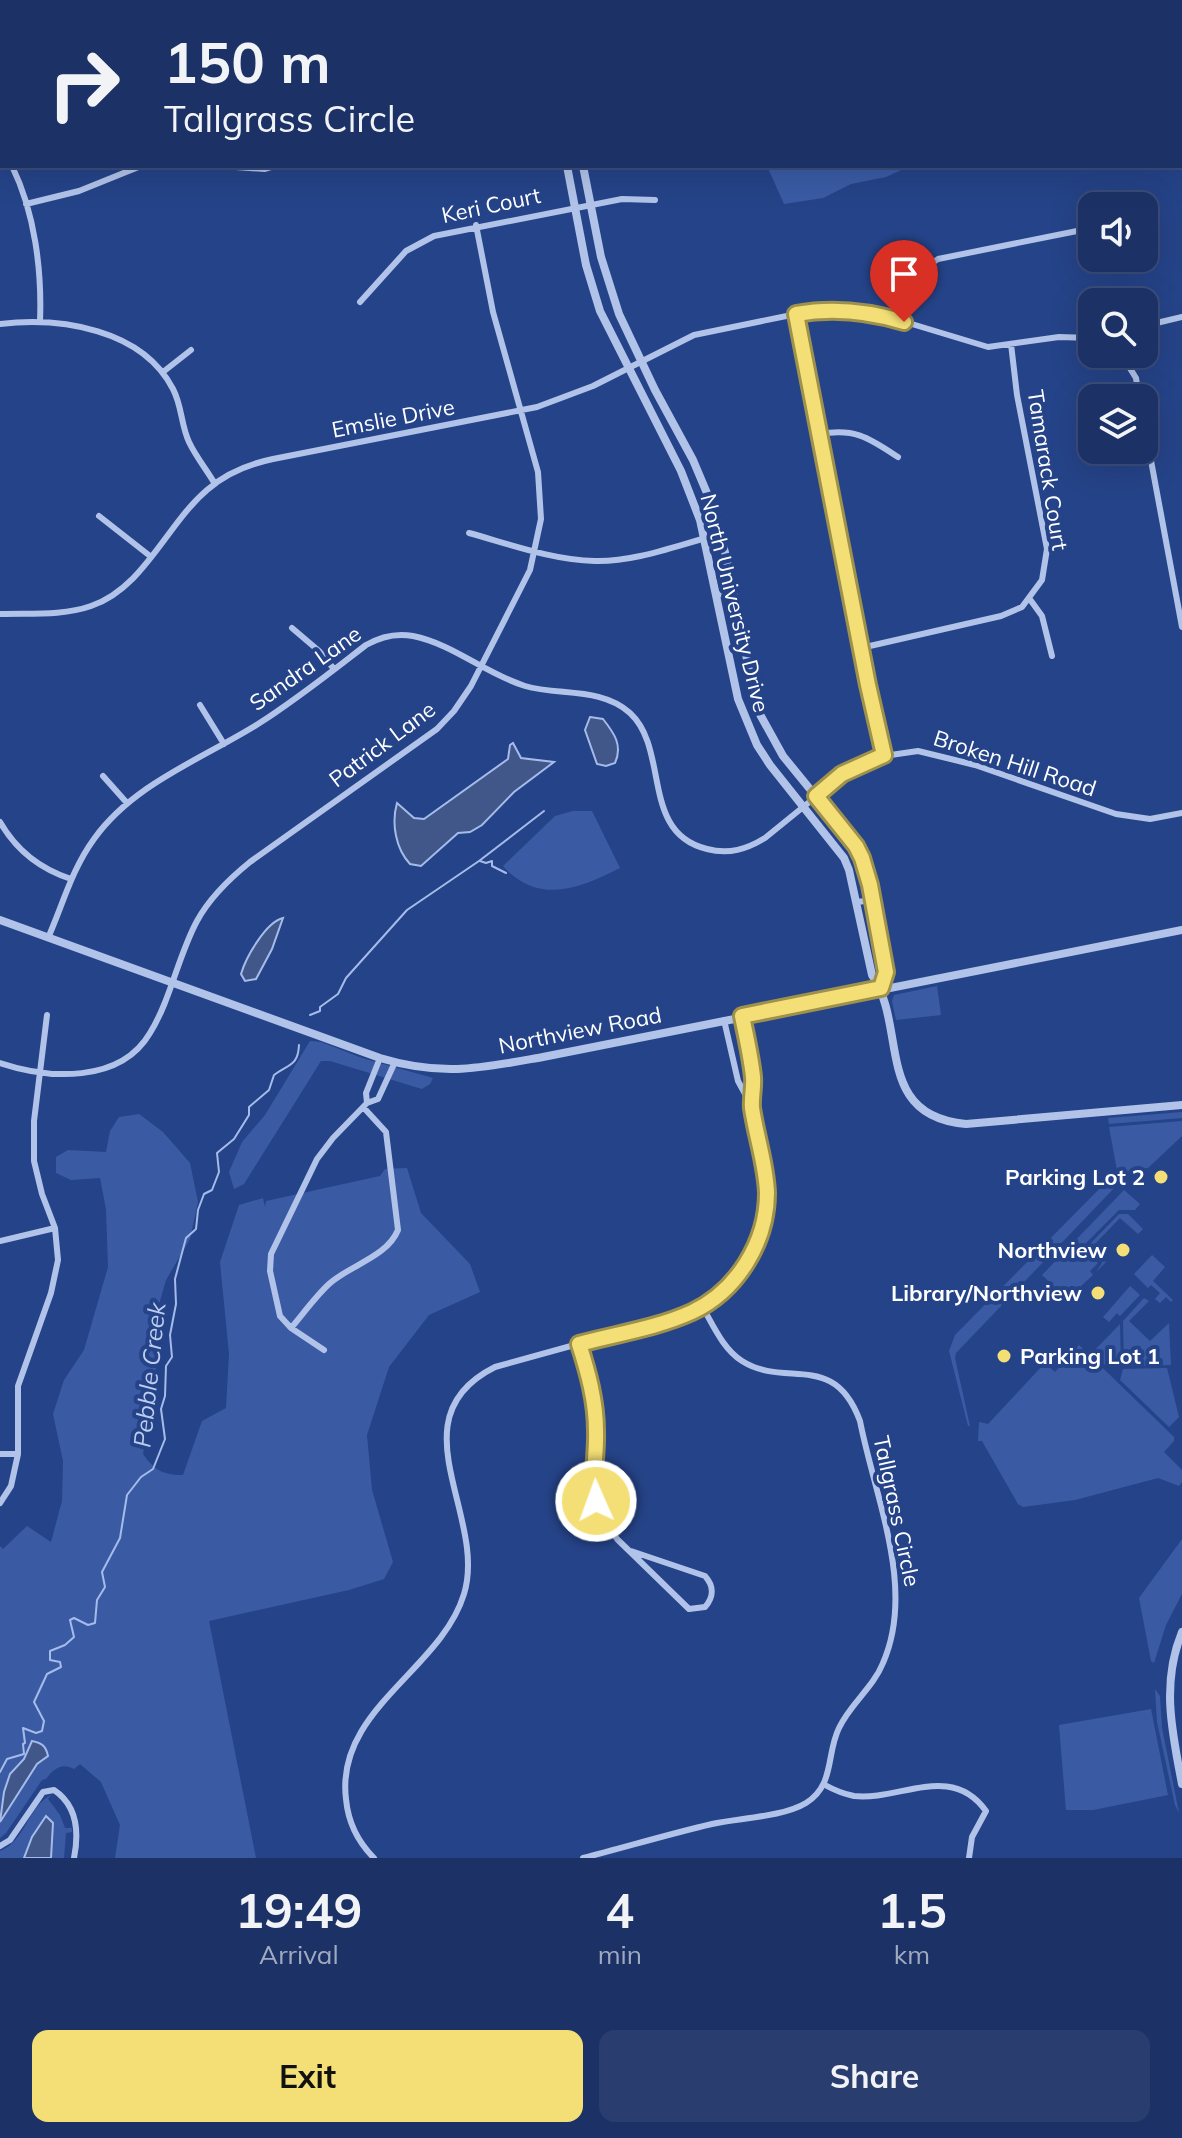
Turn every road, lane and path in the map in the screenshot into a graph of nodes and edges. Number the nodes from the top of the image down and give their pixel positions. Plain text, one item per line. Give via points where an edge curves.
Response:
1 (13, 168) edge
2 (136, 168) edge
3 (567, 168) edge
4 (583, 168) edge
5 (655, 200) dead end
6 (26, 204) junction
7 (590, 204) junction
8 (575, 207) junction
9 (476, 225) junction
10 (1078, 231) edge
11 (360, 302) dead end
12 (796, 314) junction
13 (1182, 317) edge
14 (40, 322) junction
15 (904, 322) junction
16 (1158, 323) edge
17 (0, 324) edge
18 (1078, 338) edge
19 (1011, 344) junction
20 (191, 350) dead end
21 (641, 362) junction
22 (628, 368) junction
23 (163, 372) junction
24 (521, 411) junction
25 (820, 434) junction
26 (898, 457) dead end
27 (1152, 464) edge
28 (215, 484) junction
29 (99, 516) dead end
30 (469, 533) dead end
31 (721, 534) junction
32 (705, 538) junction
33 (536, 550) junction
34 (150, 556) junction
35 (733, 591) junction
36 (717, 595) junction
37 (1029, 598) junction
38 (0, 614) edge
39 (1182, 627) edge
40 (292, 628) dead end
41 (861, 648) junction
42 (1052, 656) dead end
43 (481, 667) junction
44 (334, 669) junction
45 (200, 705) dead end
46 (774, 743) junction
47 (224, 744) junction
48 (761, 752) junction
49 (884, 755) junction
50 (103, 776) dead end
51 (816, 796) junction
52 (127, 803) junction
53 (804, 806) junction
54 (1182, 813) edge
55 (0, 822) edge
56 (71, 879) junction
57 (873, 900) junction
58 (857, 902) junction
59 (0, 920) edge
60 (1182, 930) edge
61 (48, 938) junction
62 (171, 982) junction
63 (881, 988) junction
64 (47, 1015) dead end
65 (742, 1016) junction
66 (724, 1020) junction
67 (380, 1058) junction
68 (395, 1062) junction
69 (0, 1063) edge
70 (42, 1072) junction
71 (1182, 1105) edge
72 (366, 1106) junction
73 (752, 1106) junction
74 (55, 1228) junction
75 (0, 1241) edge
76 (702, 1306) junction
77 (291, 1328) junction
78 (579, 1344) junction
79 (324, 1350) dead end
80 (0, 1454) edge
81 (18, 1454) junction
82 (0, 1503) edge
83 (631, 1551) junction
84 (1182, 1632) edge
85 (1182, 1784) edge
86 (825, 1785) junction
87 (0, 1846) edge
88 (74, 1858) edge
89 (374, 1858) edge
90 (583, 1858) edge
91 (969, 1858) edge

1 - 6 street
2 - 6 street
3 - 8 street, North University Drive
4 - 7 street, North University Drive
5 - 7 street, Keri Court
6 - 14 street via 41,283
7 - 8 street, Keri Court
7 - 21 street, North University Drive via 610,291
8 - 9 street, Keri Court
8 - 22 street, North University Drive via 600,311
9 - 11 street, Keri Court via 420,242 394,262
9 - 24 street, Patrick Lane
10 - 15 street via 938,259 927,265
12 - 15 street, Emslie Drive via 852,310
12 - 21 street, Emslie Drive via 694,335
12 - 25 street
13 - 16 street
14 - 17 street
14 - 23 street via 121,340
15 - 19 street, Emslie Drive via 988,347
18 - 19 street, Emslie Drive
19 - 37 street, Tamarack Court via 1047,549 1042,580
20 - 23 street
21 - 22 street, Emslie Drive
21 - 31 street, North University Drive via 698,470
22 - 24 street, Emslie Drive
22 - 32 street, North University Drive via 681,471
23 - 28 street via 189,442
24 - 28 street, Emslie Drive via 263,461
24 - 33 street, Patrick Lane via 541,488
25 - 26 street via 858,434
25 - 41 street
27 - 39 street
28 - 34 street, Emslie Drive
29 - 34 street
30 - 33 street
31 - 32 street
31 - 35 street, North University Drive
32 - 33 street via 604,561
32 - 36 street, North University Drive
33 - 43 street, Patrick Lane
34 - 38 street, Emslie Drive via 121,589 90,607
35 - 36 street
35 - 46 street, North University Drive via 753,695
36 - 48 street, North University Drive via 738,699
37 - 41 street via 1001,616
37 - 42 street via 1042,616
40 - 44 street
41 - 49 street
43 - 44 street, Sandra Lane via 424,639 399,635 373,641
43 - 53 street, Sandra Lane via 527,687 599,697 625,710 643,731 667,818 704,849 751,846
43 - 62 street, Patrick Lane via 454,711 423,741 227,882 197,920
44 - 47 street, Sandra Lane
45 - 47 street
46 - 48 street
46 - 51 street, North University Drive
47 - 52 street, Sandra Lane
48 - 53 street, North University Drive
49 - 51 street, Broken Hill Road via 842,774
49 - 54 street, Broken Hill Road via 918,751 975,765 1116,814 1150,819
50 - 52 street
51 - 53 street, Broken Hill Road
51 - 57 street, North University Drive via 856,846
52 - 56 street, Sandra Lane via 95,838
53 - 58 street, North University Drive via 844,858
55 - 56 street via 31,859
56 - 61 street, Sandra Lane
57 - 58 street
57 - 63 street, North University Drive via 886,972
58 - 63 street, North University Drive via 872,975
59 - 61 street, Northview Road
60 - 63 street, Northview Road
61 - 62 street, Northview Road
62 - 67 street, Northview Road
62 - 70 street, Patrick Lane via 150,1034 126,1058 75,1074
63 - 65 street, Northview Road
63 - 71 street, North University Drive via 901,1081 922,1108 942,1120 975,1124
64 - 70 street
65 - 66 street, Northview Road
65 - 73 street via 753,1078
66 - 68 street, Northview Road via 477,1068 439,1070
66 - 73 street via 738,1081
67 - 68 street, Northview Road
67 - 72 street
68 - 72 street via 378,1099
69 - 70 street, Patrick Lane
70 - 74 street via 34,1161
72 - 77 street via 317,1159 271,1254 280,1316
72 - 77 street via 386,1132 398,1230 387,1247 328,1285
73 - 76 street via 766,1185 762,1228 735,1278
74 - 75 street
74 - 81 street via 58,1260 51,1293 18,1386
76 - 78 street
76 - 86 street, Tallgrass Circle via 739,1359 767,1371 831,1382 850,1400 860,1421 893,1566 897,1612 878,1674 837,1732
77 - 79 street
78 - 83 street via 594,1405 596,1501 610,1530
78 - 89 street via 486,1372 462,1392 452,1410 446,1452 467,1539 468,1572 452,1619 367,1722 351,1751 345,1777 348,1812
80 - 81 street
81 - 82 street via 11,1486
83 - 83 street via 689,1609 710,1601 705,1576
84 - 85 street via 1168,1700
86 - 90 street via 793,1809 711,1824
86 - 91 street via 854,1796 937,1785 965,1792 986,1811 972,1837
87 - 88 street via 10,1840 43,1792 54,1790 72,1812 78,1836

